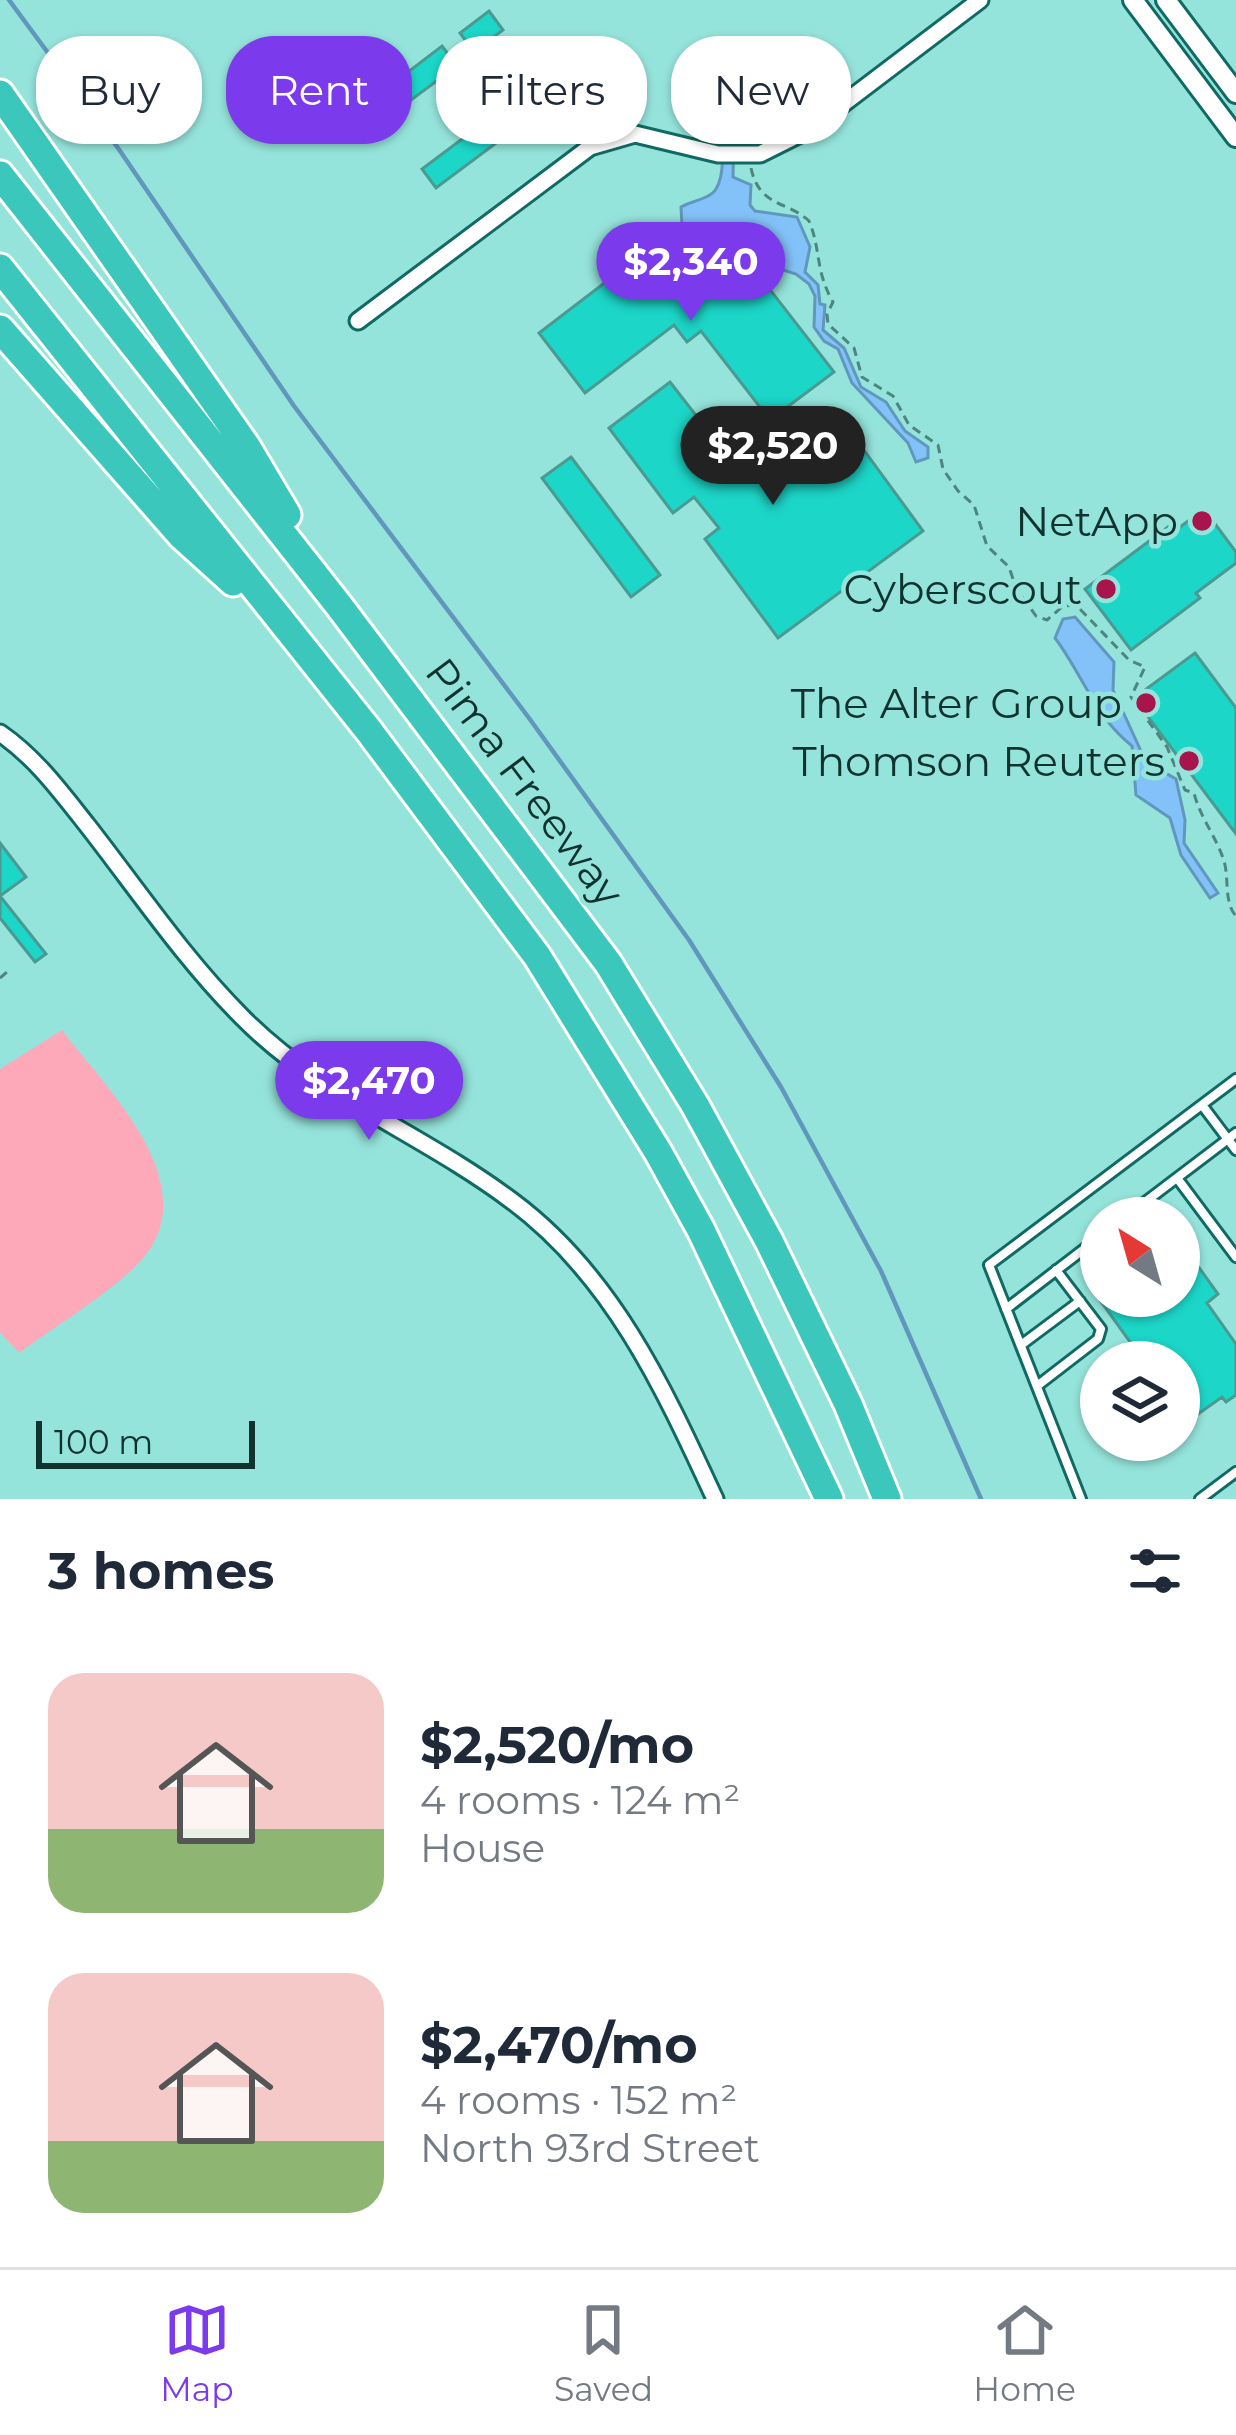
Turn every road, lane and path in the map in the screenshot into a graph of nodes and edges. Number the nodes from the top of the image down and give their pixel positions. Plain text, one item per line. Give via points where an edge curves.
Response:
1 (980, 0) edge
2 (1133, 0) edge
3 (1166, 0) edge
4 (1236, 93) edge
5 (0, 94) edge
6 (1236, 137) edge
7 (746, 154) junction
8 (0, 175) edge
9 (0, 268) edge
10 (358, 321) dead end
11 (0, 329) edge
12 (340, 607) junction
13 (302, 646) junction
14 (0, 733) edge
15 (1236, 916) edge
16 (8, 971) dead end
17 (0, 978) edge
18 (1236, 1079) edge
19 (1202, 1105) junction
20 (1232, 1136) edge
21 (1236, 1150) edge
22 (1177, 1178) junction
23 (1152, 1197) edge
24 (1080, 1252) edge
25 (1236, 1257) edge
26 (1056, 1270) junction
27 (1080, 1301) joint
28 (1006, 1309) junction
29 (1092, 1317) edge
30 (1021, 1345) junction
31 (1037, 1386) junction
32 (1236, 1472) edge
33 (715, 1499) edge
34 (830, 1499) edge
35 (887, 1499) edge
36 (1081, 1499) edge
37 (1200, 1499) edge

1 - 7 street via 796,140
2 - 6 street
3 - 4 street
5 - 12 highway via 246,446
7 - 10 street via 635,134 590,146
7 - 15 path via 769,199 804,215 813,229 816,267 833,302 828,324 854,347 862,376 893,396 909,424 938,445 943,469 974,505 987,546 1009,567 1024,601 1047,620 1076,605 1129,661 1145,667 1131,697 1194,793 1223,856
8 - 12 highway, Pima Freeway
9 - 13 highway
11 - 13 highway via 182,536
12 - 35 highway, Pima Freeway via 608,963 769,1241
13 - 34 highway via 537,956 604,1063 701,1230
14 - 33 street via 44,770 262,1038 336,1095 508,1198 575,1259 633,1336
16 - 17 path
18 - 19 lane
19 - 20 lane
19 - 28 lane via 989,1265
20 - 21 lane
20 - 22 lane
22 - 23 lane
22 - 25 lane
24 - 26 lane
26 - 27 lane
26 - 28 lane
27 - 30 lane
28 - 30 lane
29 - 31 lane via 1098,1340
30 - 31 lane
31 - 36 lane
32 - 37 lane

